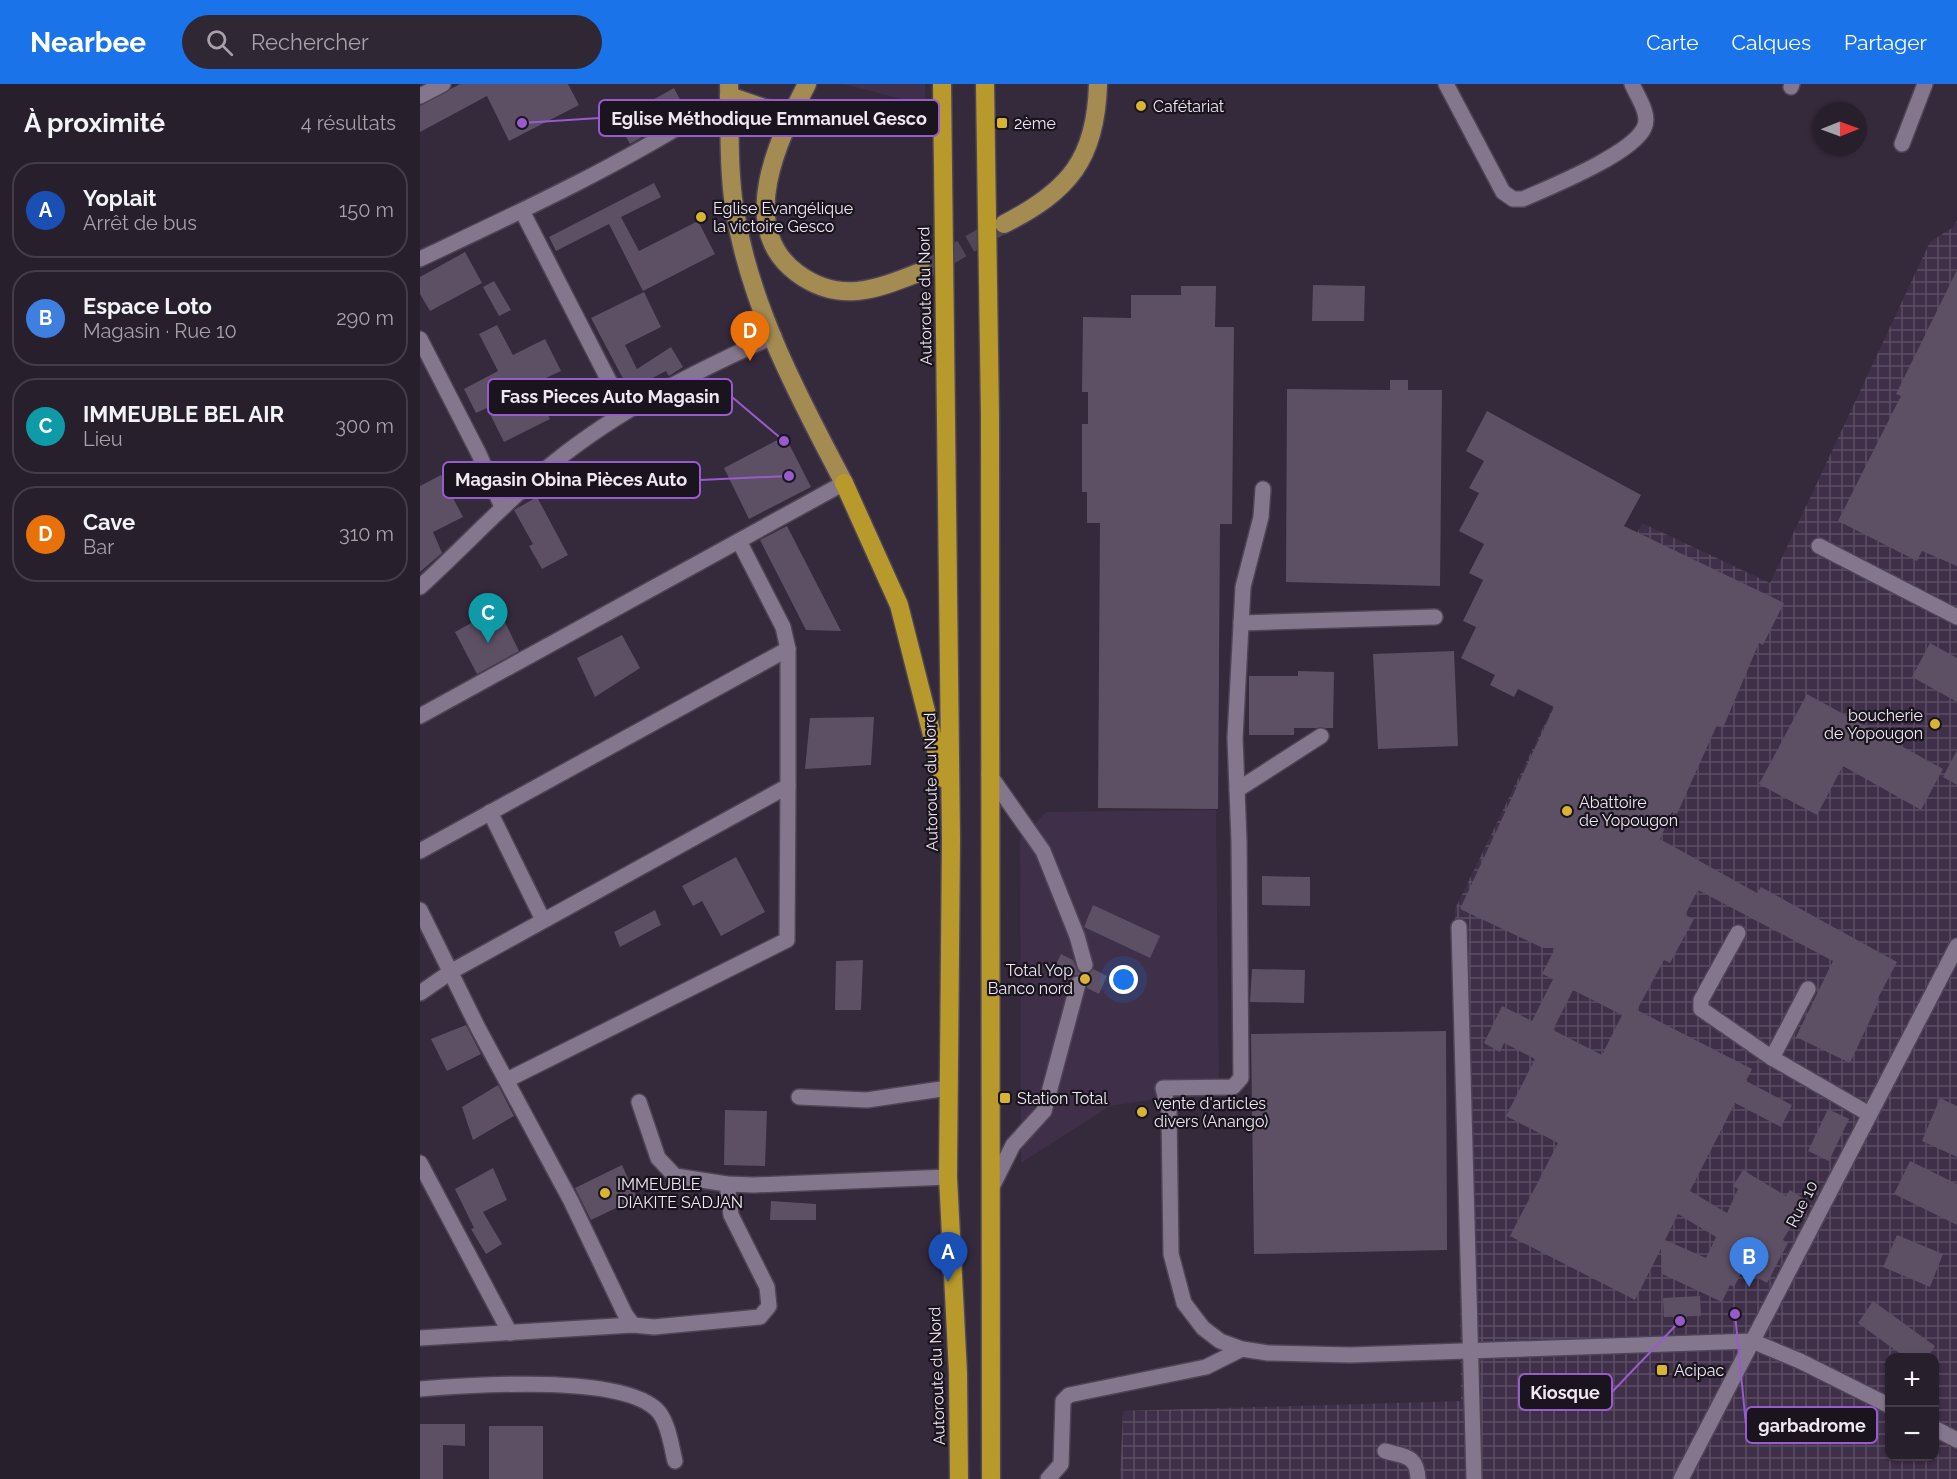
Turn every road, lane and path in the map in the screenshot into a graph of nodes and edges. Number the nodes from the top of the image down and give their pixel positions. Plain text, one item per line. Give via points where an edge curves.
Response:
1 (443, 84) edge
2 (807, 84) edge
3 (942, 84) edge
4 (1098, 84) edge
5 (1446, 84) edge
6 (1632, 84) edge
7 (1925, 84) edge
8 (986, 86) edge
9 (729, 90) edge
10 (420, 96) edge
11 (700, 114) dead end
12 (790, 117) junction
13 (1902, 144) dead end
14 (522, 211) junction
15 (1004, 224) tunnel mouth
16 (420, 259) edge
17 (923, 271) tunnel mouth
18 (774, 336) junction
19 (420, 339) edge
20 (625, 412) junction
21 (844, 483) junction
22 (1263, 489) dead end
23 (502, 507) junction
24 (739, 541) junction
25 (1819, 546) dead end
26 (420, 587) edge
27 (1435, 617) dead end
28 (1957, 617) edge
29 (1241, 623) junction
30 (788, 649) junction
31 (420, 716) edge
32 (1321, 736) dead end
33 (989, 774) junction
34 (788, 786) junction
35 (1237, 790) junction
36 (490, 812) junction
37 (951, 839) junction
38 (420, 850) edge
39 (420, 910) edge
40 (543, 920) junction
41 (1458, 927) dead end
42 (1738, 933) dead end
43 (1957, 946) edge
44 (1085, 965) dead end
45 (452, 970) junction
46 (1078, 984) dead end
47 (1808, 989) dead end
48 (420, 993) edge
49 (1772, 1058) junction
50 (507, 1080) junction
51 (948, 1088) junction
52 (799, 1097) dead end
53 (639, 1102) dead end
54 (1869, 1114) junction
55 (420, 1163) edge
56 (948, 1177) junction
57 (727, 1184) junction
58 (991, 1190) junction
59 (633, 1325) junction
60 (510, 1333) junction
61 (420, 1338) edge
62 (1752, 1341) junction
63 (1242, 1349) junction
64 (1472, 1351) junction
65 (420, 1389) edge
66 (1885, 1404) edge
67 (1939, 1430) edge
68 (1957, 1440) edge
69 (1385, 1451) dead end
70 (675, 1461) dead end
71 (959, 1479) edge
72 (991, 1479) edge
73 (1048, 1479) edge
74 (1418, 1479) edge
75 (1474, 1479) edge
76 (1681, 1479) edge

1 - 10 street
2 - 12 main road
3 - 37 highway, Autoroute du Nord
4 - 15 main road via 1098,109 1089,145 1073,174 1059,191
5 - 6 street via 1503,192 1513,199 1523,199 1629,145 1645,128 1646,114
7 - 13 street
8 - 33 highway
9 - 12 main road
9 - 18 main road via 735,212 752,278
11 - 14 street via 642,150
12 - 17 main road via 771,174 766,204 772,245 786,264 815,286 843,292 881,288
14 - 16 street
14 - 20 street
18 - 20 street via 703,368
18 - 21 main road via 804,408
19 - 23 street
20 - 23 street via 554,461
21 - 24 street
21 - 37 highway via 899,605 945,786
22 - 29 street via 1261,517 1243,587
23 - 26 street
24 - 30 street via 778,617
24 - 31 street
25 - 28 street
27 - 29 street
29 - 35 street via 1235,738
30 - 34 street
30 - 36 street
32 - 35 street
33 - 44 street via 1043,851
33 - 58 highway
34 - 40 street
34 - 50 street via 789,937 784,944
35 - 63 street via 1241,1078 1233,1087 1163,1088 1169,1111 1171,1254 1184,1303 1203,1328 1220,1341
36 - 38 street
36 - 40 street
37 - 51 highway, Autoroute du Nord
39 - 45 street
40 - 45 street
41 - 64 street
42 - 49 street via 1701,1000 1701,1009
43 - 54 street, Rue 10
45 - 48 street
45 - 50 street
46 - 58 street via 1044,1111 1014,1145
47 - 49 street
49 - 54 street
50 - 59 street
51 - 52 street via 867,1100
51 - 56 highway, Autoroute du Nord
53 - 57 street via 658,1158 675,1176
54 - 62 street, Rue 10
55 - 60 street
56 - 57 street
56 - 71 highway, Autoroute du Nord
57 - 59 street via 731,1215 767,1287 769,1306 760,1317 738,1321
58 - 72 highway
59 - 60 street
60 - 61 street
62 - 64 street
62 - 66 street
62 - 76 street, Rue 10
63 - 64 street via 1350,1355
63 - 73 street via 1206,1367 1069,1395 1064,1401 1061,1464
64 - 75 street
65 - 70 street via 541,1383 631,1397 659,1411
67 - 68 street
69 - 74 street via 1411,1459 1417,1465

